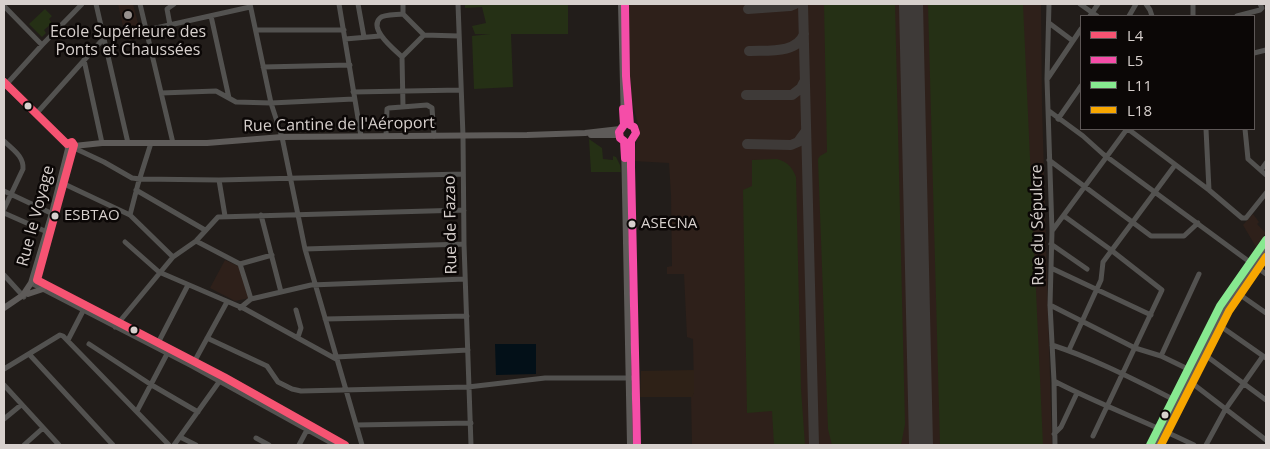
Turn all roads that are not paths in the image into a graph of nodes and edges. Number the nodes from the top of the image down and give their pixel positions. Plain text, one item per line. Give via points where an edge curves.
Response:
1 (14, 4) edge
2 (82, 4) edge
3 (96, 4) edge
4 (140, 4) edge
5 (174, 4) edge
6 (340, 4) edge
7 (358, 4) edge
8 (403, 4) edge
9 (458, 4) edge
10 (621, 4) edge
11 (625, 4) edge
12 (1049, 4) edge
13 (1080, 4) edge
14 (1098, 4) edge
15 (1136, 4) edge
16 (1146, 4) edge
17 (1156, 4) edge
18 (1260, 4) edge
19 (250, 5) edge
20 (6, 8) edge
21 (1150, 10) junction
22 (404, 14) junction
23 (1093, 15) edge
24 (1130, 15) edge
25 (1152, 15) edge
26 (1241, 15) edge
27 (211, 16) junction
28 (1049, 23) junction
29 (170, 25) junction
30 (147, 30) junction
31 (256, 30) junction
32 (344, 30) junction
33 (1080, 31) edge
34 (424, 35) junction
35 (380, 36) junction
36 (458, 36) junction
37 (364, 37) junction
38 (104, 38) junction
39 (345, 39) junction
40 (1074, 40) junction
41 (42, 45) junction
42 (402, 56) junction
43 (84, 60) junction
44 (350, 65) junction
45 (264, 67) junction
46 (1047, 79) junction
47 (5, 85) edge
48 (461, 90) junction
49 (402, 91) junction
50 (353, 92) junction
51 (161, 93) junction
52 (1079, 94) edge
53 (229, 98) junction
54 (354, 99) junction
55 (271, 103) junction
56 (403, 107) junction
57 (1049, 111) junction
58 (36, 114) junction
59 (1058, 119) junction
60 (623, 129) junction
61 (1126, 130) edge
62 (1128, 130) edge
63 (1206, 130) edge
64 (1245, 130) edge
65 (361, 136) junction
66 (386, 136) junction
67 (434, 136) junction
68 (463, 136) junction
69 (282, 137) junction
70 (4, 141) edge
71 (628, 141) junction
72 (128, 143) junction
73 (151, 143) junction
74 (173, 143) junction
75 (98, 144) junction
76 (71, 147) junction
77 (1108, 156) junction
78 (1050, 160) junction
79 (1266, 163) edge
80 (1175, 165) junction
81 (1261, 170) junction
82 (463, 174) junction
83 (1266, 175) edge
84 (289, 178) junction
85 (140, 179) junction
86 (219, 180) junction
87 (61, 183) junction
88 (1085, 186) junction
89 (136, 190) junction
90 (1209, 190) junction
91 (4, 191) edge
92 (1155, 192) junction
93 (1266, 193) edge
94 (11, 194) junction
95 (464, 210) junction
96 (4, 211) edge
97 (54, 214) junction
98 (296, 214) junction
99 (130, 215) junction
100 (225, 216) junction
101 (261, 216) junction
102 (1064, 216) junction
103 (1133, 222) junction
104 (1198, 223) junction
105 (205, 230) junction
106 (1052, 231) junction
107 (47, 232) junction
108 (1266, 240) edge
109 (196, 241) junction
110 (124, 242) dead end
111 (464, 244) junction
112 (1051, 244) junction
113 (305, 249) junction
114 (1111, 250) junction
115 (1266, 250) edge
116 (272, 255) junction
117 (173, 257) junction
118 (1252, 263) junction
119 (240, 264) junction
120 (1051, 268) junction
121 (1087, 269) dead end
122 (159, 272) junction
123 (1199, 274) dead end
124 (1266, 274) edge
125 (4, 275) edge
126 (465, 279) junction
127 (34, 282) junction
128 (188, 285) junction
129 (316, 286) junction
130 (43, 289) junction
131 (1097, 289) junction
132 (282, 292) junction
133 (1236, 292) junction
134 (25, 296) junction
135 (251, 298) junction
136 (227, 302) junction
137 (1050, 305) junction
138 (1222, 307) junction
139 (4, 308) edge
140 (240, 308) junction
141 (296, 310) dead end
142 (83, 311) junction
143 (1266, 313) edge
144 (4, 314) edge
145 (1151, 315) junction
146 (467, 316) junction
147 (325, 319) junction
148 (119, 322) junction
149 (1083, 322) junction
150 (1216, 323) junction
151 (115, 327) junction
152 (298, 337) junction
153 (207, 338) junction
154 (68, 340) junction
155 (158, 343) junction
156 (88, 344) dead end
157 (1052, 345) junction
158 (1135, 348) junction
159 (468, 350) junction
160 (1069, 350) junction
161 (1201, 352) junction
162 (29, 354) junction
163 (166, 354) junction
164 (1161, 356) junction
165 (1265, 357) edge
166 (336, 358) junction
167 (193, 364) junction
168 (4, 369) edge
169 (1191, 370) junction
170 (1122, 374) junction
171 (636, 377) junction
172 (628, 378) junction
173 (1188, 380) junction
174 (220, 382) junction
175 (1054, 382) junction
176 (1244, 383) junction
177 (150, 384) junction
178 (4, 385) edge
179 (468, 387) junction
180 (346, 389) junction
181 (1077, 394) junction
182 (1175, 400) junction
183 (1266, 400) edge
184 (21, 405) junction
185 (1107, 407) junction
186 (1225, 410) junction
187 (137, 411) junction
188 (198, 412) junction
189 (4, 419) edge
190 (471, 423) junction
191 (356, 425) junction
192 (43, 428) junction
193 (308, 428) junction
194 (1161, 429) junction
195 (1054, 434) junction
196 (1093, 436) dead end
197 (180, 437) junction
198 (256, 438) dead end
199 (1266, 440) edge
200 (24, 445) edge
201 (59, 445) edge
202 (114, 445) edge
203 (169, 445) edge
204 (174, 445) edge
205 (196, 445) edge
206 (269, 445) edge
207 (299, 445) edge
208 (335, 445) edge
209 (345, 445) edge
210 (362, 445) edge
211 (471, 445) edge
212 (630, 445) edge
213 (637, 445) edge
214 (1055, 445) edge
215 (1150, 445) edge
216 (1156, 445) edge
217 (1194, 445) edge
218 (1206, 445) edge

1 - 20 street
2 - 41 street
3 - 38 street
4 - 30 street
5 - 29 street via 167,10
6 - 32 street
7 - 37 street
8 - 22 street
9 - 36 street, Rue de Fazao
10 - 60 main road
11 - 60 main road
12 - 28 street, Rue du Sépulcre
13 - 23 street
14 - 23 street
15 - 24 street
16 - 21 street
17 - 21 street
18 - 26 street via 1260,10
19 - 27 street
19 - 31 street
20 - 41 street
21 - 25 street
22 - 34 street
22 - 35 street via 382,16 377,24
27 - 29 street
27 - 53 street
28 - 40 street
28 - 46 street, Rue du Sépulcre
29 - 30 street
30 - 51 street
31 - 32 street
31 - 45 street
32 - 39 street
33 - 40 street
34 - 36 street
34 - 42 street
35 - 37 street
35 - 42 street
36 - 48 street, Rue de Fazao
37 - 39 street
38 - 43 street
38 - 72 street
39 - 44 street
40 - 46 street
41 - 47 street
42 - 49 street
43 - 58 street
43 - 75 street
44 - 45 street
44 - 50 street
45 - 55 street
46 - 57 street, Rue du Sépulcre
47 - 58 main road
48 - 49 street
48 - 68 street, Rue de Fazao
49 - 50 street
49 - 56 street
50 - 54 street
51 - 53 street via 216,91
51 - 74 street
52 - 59 street
53 - 55 street via 236,102
54 - 55 street
54 - 65 street
55 - 69 street
56 - 66 street via 387,109
56 - 67 street via 431,106
57 - 59 street
57 - 78 street, Rue du Sépulcre
58 - 76 main road
59 - 77 street
60 - 68 main road, Rue Cantine de l'Aéroport
60 - 71 main road
60 - 71 main road via 634,127 636,133
61 - 77 street
62 - 80 street
63 - 90 street
64 - 81 street via 1248,159
65 - 66 main road, Rue Cantine de l'Aéroport
65 - 69 main road, Rue Cantine de l'Aéroport
66 - 67 main road, Rue Cantine de l'Aéroport
67 - 68 main road, Rue Cantine de l'Aéroport
68 - 82 street, Rue de Fazao
69 - 74 main road, Rue Cantine de l'Aéroport
69 - 84 street
70 - 94 street via 23,164
71 - 171 main road
71 - 172 main road
72 - 73 main road, Rue Cantine de l'Aéroport
72 - 75 main road, Rue Cantine de l'Aéroport
73 - 74 main road, Rue Cantine de l'Aéroport
73 - 85 street
75 - 76 main road, Rue Cantine de l'Aéroport
76 - 85 street
76 - 87 main road, Rue le Voyage
77 - 88 street
77 - 92 street
78 - 88 street
78 - 106 street, Rue du Sépulcre
79 - 81 street
80 - 90 street
80 - 92 street
81 - 83 street
82 - 84 street
82 - 95 street, Rue de Fazao
84 - 86 street
84 - 98 street
85 - 86 street
85 - 89 street
86 - 100 street
87 - 97 main road, Rue le Voyage
87 - 99 street
88 - 102 street
88 - 103 street
89 - 99 street
89 - 105 street
90 - 93 street via 1244,219
91 - 94 street
92 - 103 street
92 - 104 street
94 - 96 street
94 - 97 street
95 - 98 street
95 - 111 street, Rue de Fazao
96 - 107 street
97 - 107 main road, Rue le Voyage
97 - 127 main road
98 - 101 street
98 - 113 street
99 - 117 street
100 - 101 street
100 - 105 street via 218,217
101 - 116 street
102 - 106 street
102 - 114 street
103 - 104 street via 1153,237 1185,236
103 - 114 street
104 - 118 street
105 - 109 street
106 - 112 street, Rue du Sépulcre
107 - 127 main road, Rue le Voyage
108 - 118 main road
109 - 117 street
109 - 119 street
110 - 122 street
111 - 113 street
111 - 126 street, Rue de Fazao
112 - 120 street, Rue du Sépulcre
112 - 121 street
113 - 129 street
114 - 131 street via 1103,262
114 - 145 street via 1162,288
115 - 118 main road
116 - 119 street
116 - 132 street
117 - 122 street
118 - 124 street
118 - 133 main road
118 - 138 main road
119 - 135 street
120 - 131 street
120 - 137 street, Rue du Sépulcre
122 - 128 street
122 - 148 street
123 - 164 street
125 - 134 street
126 - 129 street
126 - 146 street, Rue de Fazao
127 - 130 street
127 - 134 main road, Rue le Voyage
127 - 148 street
128 - 136 street
128 - 155 street
129 - 132 street
129 - 147 street
130 - 134 main road
130 - 142 street
131 - 145 street
131 - 149 street
132 - 135 street
133 - 138 main road
133 - 143 street
134 - 139 main road, Rue le Voyage
134 - 144 main road
135 - 140 street
136 - 140 street
136 - 153 street
137 - 149 street
137 - 157 street, Rue du Sépulcre
138 - 150 main road
138 - 169 main road via 1197,350
140 - 152 street
141 - 152 street via 301,328
142 - 151 street
142 - 154 street
145 - 158 street
146 - 147 street
146 - 159 street, Rue de Fazao
147 - 166 street
148 - 151 street
148 - 155 street
149 - 158 street
149 - 160 street
150 - 161 main road
150 - 165 street
151 - 163 street
152 - 166 street
153 - 167 street
153 - 180 street via 267,366 278,382 292,389
154 - 162 street via 60,335
154 - 187 street
155 - 167 street
156 - 177 street
157 - 160 street
157 - 175 street, Rue du Sépulcre
158 - 164 street
158 - 170 street
159 - 166 street
159 - 179 street, Rue de Fazao
160 - 170 street
161 - 169 main road
161 - 176 street
162 - 168 street
162 - 202 street
163 - 167 street
163 - 177 street
164 - 169 street
165 - 176 street
166 - 180 street
167 - 174 street
167 - 193 street
169 - 173 main road
169 - 182 main road
170 - 182 street
170 - 185 street
171 - 172 street
171 - 213 main road
172 - 179 street via 545,378
172 - 212 main road
173 - 182 main road
173 - 186 street
174 - 188 street
174 - 193 street
175 - 181 street
175 - 195 street, Rue du Sépulcre
176 - 183 street
176 - 186 street
177 - 187 street
177 - 188 street
178 - 184 street
179 - 180 street
179 - 190 street, Rue de Fazao
180 - 191 street
181 - 185 street
181 - 195 street via 1061,427
182 - 194 main road
184 - 189 street
184 - 192 street
185 - 194 street
185 - 196 street
186 - 199 street
186 - 218 street
187 - 203 street
188 - 197 street
190 - 191 street
190 - 211 street, Rue de Fazao
191 - 210 street
192 - 200 street
192 - 201 street
193 - 207 street
193 - 208 street
193 - 209 street
194 - 215 main road
194 - 216 main road
194 - 217 street
195 - 214 street, Rue du Sépulcre
197 - 204 street
197 - 205 street
198 - 206 street

